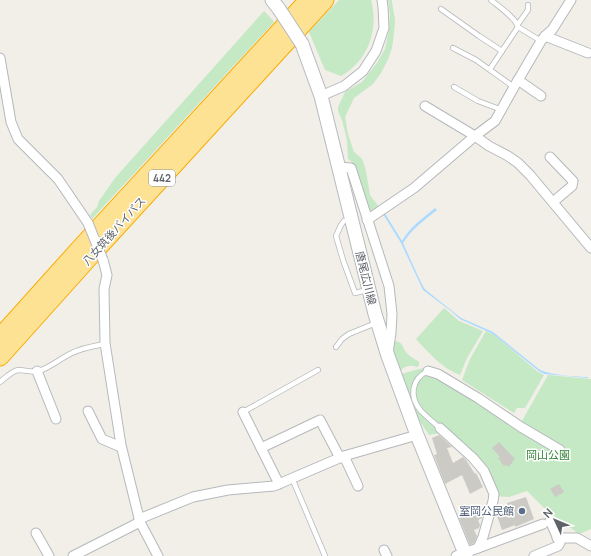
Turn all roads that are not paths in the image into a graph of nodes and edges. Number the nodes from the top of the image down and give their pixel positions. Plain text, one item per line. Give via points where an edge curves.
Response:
1 (308, 0) edge
2 (325, 0) edge
3 (382, 0) edge
4 (491, 0) edge
5 (571, 0) edge
6 (275, 5) edge
7 (528, 5) dead end
8 (441, 9) dead end
9 (518, 26) junction
10 (543, 39) junction
11 (453, 48) dead end
12 (502, 51) junction
13 (588, 53) dead end
14 (0, 58) edge
15 (490, 69) junction
16 (516, 84) junction
17 (454, 88) dead end
18 (321, 96) junction
19 (541, 96) dead end
20 (425, 106) dead end
21 (502, 110) junction
22 (475, 136) junction
23 (550, 157) dead end
24 (338, 167) junction
25 (553, 202) junction
26 (367, 220) junction
27 (344, 221) dead end
28 (591, 248) edge
29 (369, 290) junction
30 (377, 322) junction
31 (0, 337) edge
32 (105, 344) junction
33 (336, 347) dead end
34 (388, 356) junction
35 (0, 357) edge
36 (318, 370) dead end
37 (37, 371) junction
38 (428, 371) joint
39 (0, 382) edge
40 (88, 411) dead end
41 (243, 412) joint
42 (56, 419) dead end
43 (440, 428) joint
44 (417, 435) junction
45 (121, 447) junction
46 (261, 448) junction
47 (560, 450) dead end
48 (342, 457) junction
49 (292, 478) junction
50 (279, 484) junction
51 (358, 486) dead end
52 (140, 521) junction
53 (36, 533) dead end
54 (557, 538) junction
55 (591, 546) edge
56 (478, 548) junction
57 (462, 555) edge
58 (48, 556) edge
59 (74, 556) edge
60 (158, 556) edge
61 (325, 556) edge
62 (534, 556) edge

1 - 31 highway, 八女筑後バイパス / 442
2 - 35 highway, 八女筑後バイパス / 442
3 - 18 street via 384,28 376,51 363,71 344,86
4 - 9 lane
5 - 10 street via 552,30
6 - 18 main road, 唐尾広川線, bridge via 302,44
7 - 9 lane via 528,10
8 - 12 lane
9 - 10 lane
9 - 12 lane
10 - 13 street
10 - 16 street
11 - 15 lane
12 - 15 lane
14 - 32 street, bridge via 11,122 18,139 58,179 88,223 104,260 107,275 104,289
15 - 16 lane
16 - 19 street
16 - 21 street
17 - 21 lane
18 - 24 main road, 唐尾広川線
20 - 22 street
21 - 22 street via 495,121
22 - 25 street via 518,163
22 - 26 street via 414,188
23 - 25 street via 573,181 572,186
24 - 26 street via 351,168
24 - 29 main road, 唐尾広川線
25 - 28 street
26 - 34 street via 389,286 392,314
27 - 29 lane via 336,236 343,260 355,293
29 - 30 main road, 唐尾広川線
30 - 33 lane via 349,334
30 - 34 main road, 唐尾広川線
32 - 37 lane via 74,352
32 - 45 street
34 - 44 main road, 唐尾広川線
36 - 41 lane
37 - 39 lane via 17,370
37 - 42 street
38 - 43 lane via 421,374 416,381 414,394 421,410
38 - 47 street via 438,374
40 - 45 street via 102,439
41 - 46 street
43 - 56 street via 484,471 494,494
44 - 48 street
44 - 57 main road, 唐尾広川線
45 - 52 street
46 - 48 street via 320,420
46 - 50 street
48 - 49 street
48 - 51 street
49 - 50 street
49 - 61 lane
50 - 52 street via 192,497
52 - 59 street
52 - 60 street
53 - 58 street
54 - 55 street via 577,538
54 - 56 street via 546,522
54 - 62 street via 560,543 558,546
56 - 57 street

